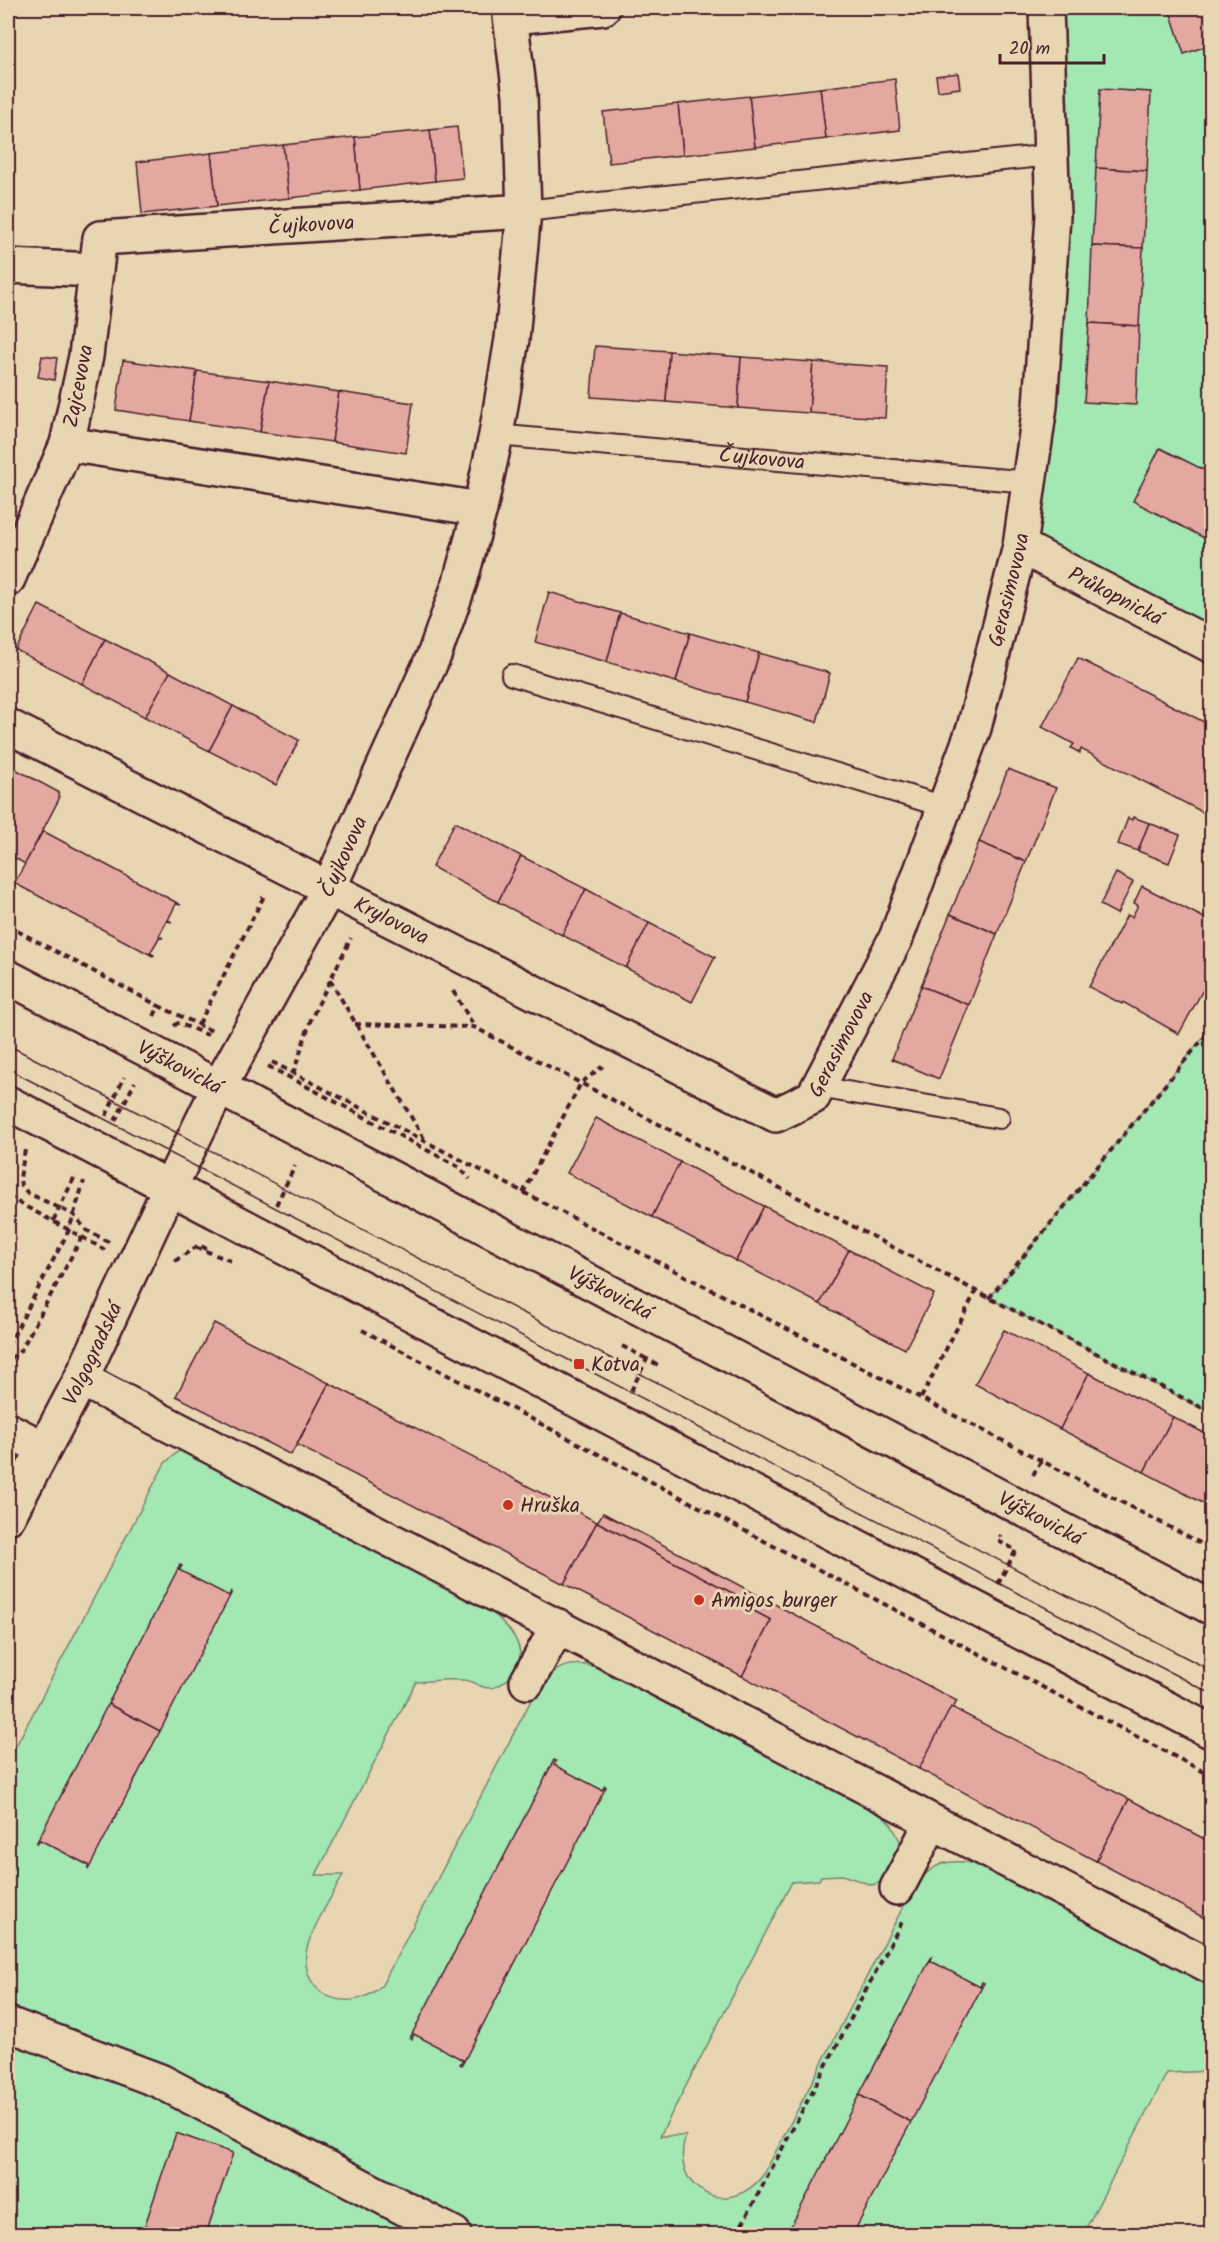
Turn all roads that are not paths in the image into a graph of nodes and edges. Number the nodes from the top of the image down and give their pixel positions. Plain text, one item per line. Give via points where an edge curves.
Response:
1 (603, 8) edge
2 (1046, 8) edge
3 (511, 12) edge
4 (1051, 155) junction
5 (524, 211) junction
6 (100, 238) joint
7 (8, 266) edge
8 (96, 270) junction
9 (496, 435) junction
10 (67, 444) junction
11 (1029, 482) junction
12 (480, 509) junction
13 (1020, 546) junction
14 (8, 579) edge
15 (1212, 646) edge
16 (512, 675) dead end
17 (8, 726) edge
18 (945, 807) junction
19 (329, 888) junction
20 (8, 977) edge
21 (219, 1087) junction
22 (818, 1087) junction
23 (8, 1103) edge
24 (776, 1115) joint
25 (999, 1118) dead end
26 (170, 1187) junction
27 (81, 1378) junction
28 (8, 1430) edge
29 (43, 1448) junction
30 (8, 1517) edge
31 (1212, 1608) edge
32 (558, 1626) junction
33 (527, 1682) dead end
34 (1212, 1732) edge
35 (932, 1821) junction
36 (902, 1900) road end
37 (1212, 1967) edge
38 (8, 2024) edge
39 (454, 2235) edge

1 - 3 street
2 - 4 street, Gerasimovova
3 - 5 street, Čujkovova via 520,95
4 - 5 lane, Čujkovova
4 - 11 street, Gerasimovova via 1053,216 1040,406
5 - 6 street, Čujkovova
5 - 9 street, Čujkovova via 512,339
6 - 8 street, Zajcevova
7 - 8 street
8 - 10 street, Zajcevova via 86,356
9 - 11 lane, Čujkovova
9 - 12 street, Čujkovova
10 - 12 street
10 - 14 street, Zajcevova
11 - 13 street, Gerasimovova
12 - 19 street, Čujkovova via 435,653
13 - 15 street, Průkopnická
13 - 18 street, Gerasimovova via 974,728
16 - 18 lane
17 - 19 street, Krylovova
18 - 22 street, Gerasimovova via 896,938
19 - 21 street, Čujkovova
19 - 24 street, Krylovova
20 - 21 street, Výškovická
21 - 26 street, Čujkovova
21 - 31 street, Výškovická
22 - 24 street, Gerasimovova via 813,1097
22 - 25 lane
23 - 26 street
26 - 27 street, Volgogradská
26 - 34 street
27 - 29 street, Volgogradská
27 - 32 street
28 - 29 street
29 - 30 street, Volgogradská
32 - 33 street
32 - 35 street
35 - 36 street
35 - 37 street
38 - 39 street via 160,2081

